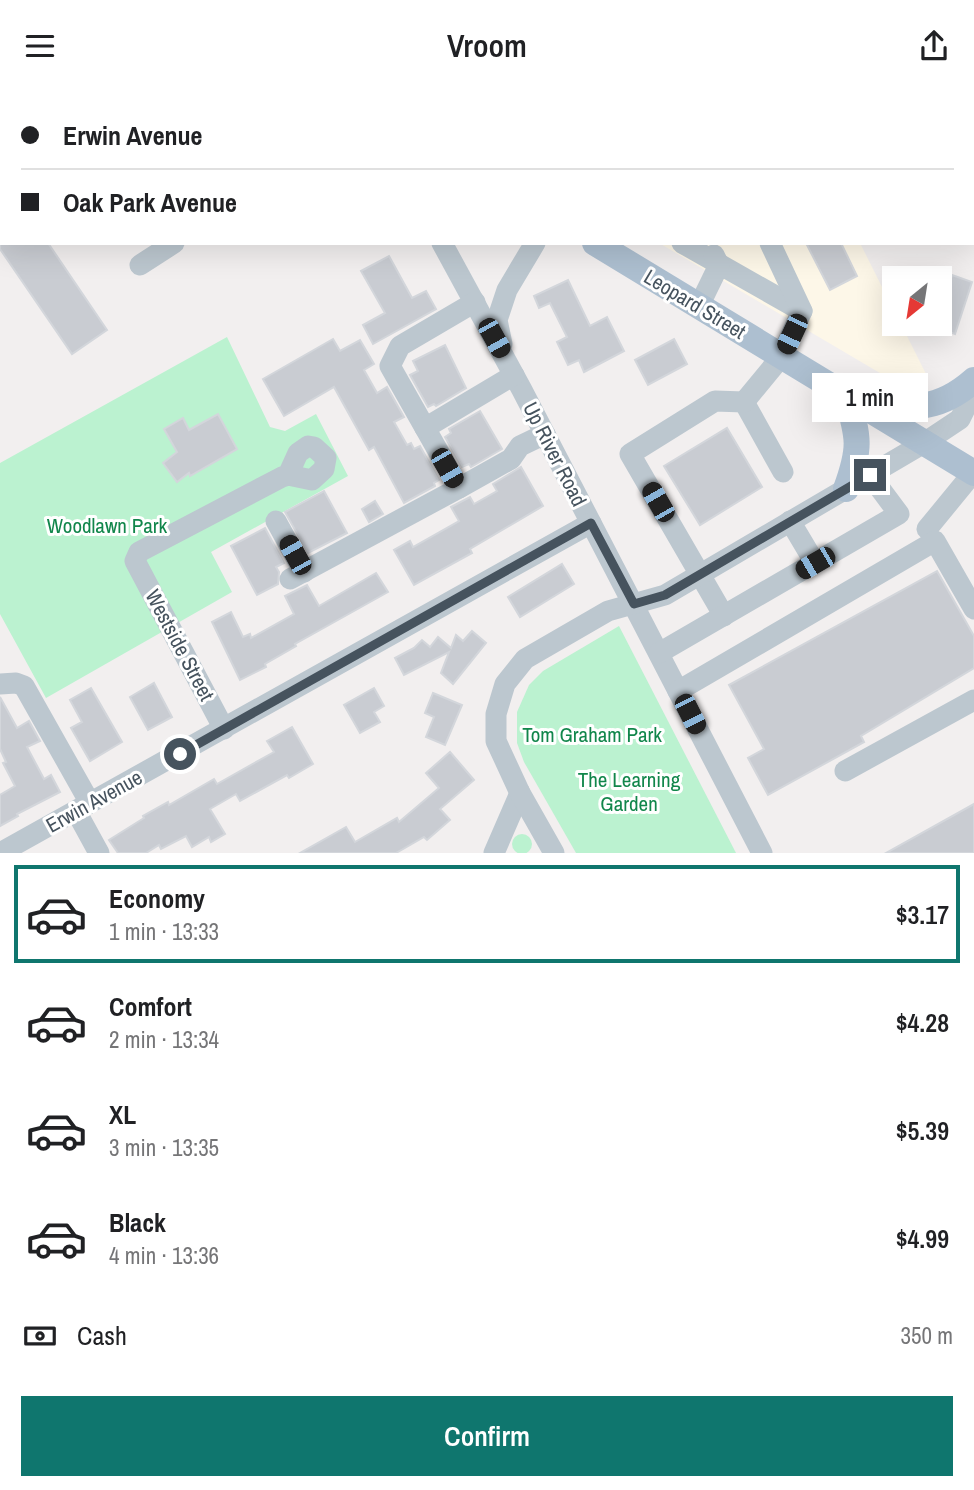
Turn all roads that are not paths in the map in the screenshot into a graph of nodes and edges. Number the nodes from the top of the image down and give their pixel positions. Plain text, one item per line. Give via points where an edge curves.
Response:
1 (171, 245) edge
2 (443, 245) edge
3 (534, 245) edge
4 (598, 245) edge
5 (684, 245) edge
6 (708, 245) edge
7 (771, 245) edge
8 (140, 265) dead end
9 (719, 265) junction
10 (475, 302) junction
11 (699, 306) junction
12 (802, 311) junction
13 (781, 357) junction
14 (509, 365) junction
15 (974, 380) edge
16 (974, 390) edge
17 (847, 397) junction
18 (744, 402) junction
19 (425, 428) junction
20 (545, 434) junction
21 (924, 443) junction
22 (783, 472) dead end
23 (973, 473) edge
24 (289, 475) dead end
25 (870, 475) junction
26 (459, 488) junction
27 (846, 489) junction
28 (899, 514) junction
29 (276, 521) dead end
30 (790, 521) junction
31 (591, 523) junction
32 (931, 535) junction
33 (815, 563) junction
34 (700, 574) junction
35 (634, 604) junction
36 (974, 609) edge
37 (724, 615) junction
38 (659, 653) junction
39 (0, 684) edge
40 (678, 691) junction
41 (974, 700) edge
42 (224, 729) junction
43 (845, 771) dead end
44 (520, 793) junction
45 (83, 807) junction
46 (0, 853) edge
47 (99, 853) edge
48 (494, 853) edge
49 (554, 853) edge
50 (762, 853) edge

1 - 8 street
2 - 10 street, Up River Road
3 - 14 street via 507,290 497,320
4 - 11 main road, Leopard Street
5 - 9 street
6 - 9 street
7 - 12 street
9 - 11 street
9 - 12 street
10 - 14 street, Up River Road
10 - 19 street via 400,346 393,356 390,366
11 - 13 main road, Leopard Street
12 - 13 street
13 - 17 main road, Leopard Street
13 - 18 street
14 - 19 street
14 - 20 street, Up River Road
15 - 17 main road via 931,405 912,407
16 - 21 street via 960,419
17 - 21 main road, Leopard Street
17 - 27 main road via 858,442
18 - 22 street
18 - 34 street via 715,401 630,453
19 - 26 street
20 - 26 street
20 - 31 street, Up River Road
21 - 23 main road, Leopard Street
21 - 25 street
23 - 32 street
24 - 42 street, Westside Street via 139,552 135,561
25 - 27 street
25 - 28 street
26 - 29 street via 297,575
27 - 30 street
28 - 32 street via 915,518
28 - 33 street
30 - 33 street
30 - 34 street
31 - 35 street, Up River Road
31 - 42 street, Erwin Avenue
32 - 36 street
32 - 40 street
33 - 37 street
34 - 35 street via 665,595
34 - 37 street
35 - 38 street, Up River Road
35 - 44 street via 608,611 525,659 505,684 496,714 496,741
37 - 38 street
38 - 40 street, Up River Road
39 - 45 street via 24,686
40 - 50 street, Up River Road
41 - 43 street
42 - 45 street, Erwin Avenue
44 - 48 street
44 - 49 street
45 - 46 street, Erwin Avenue
45 - 47 street

